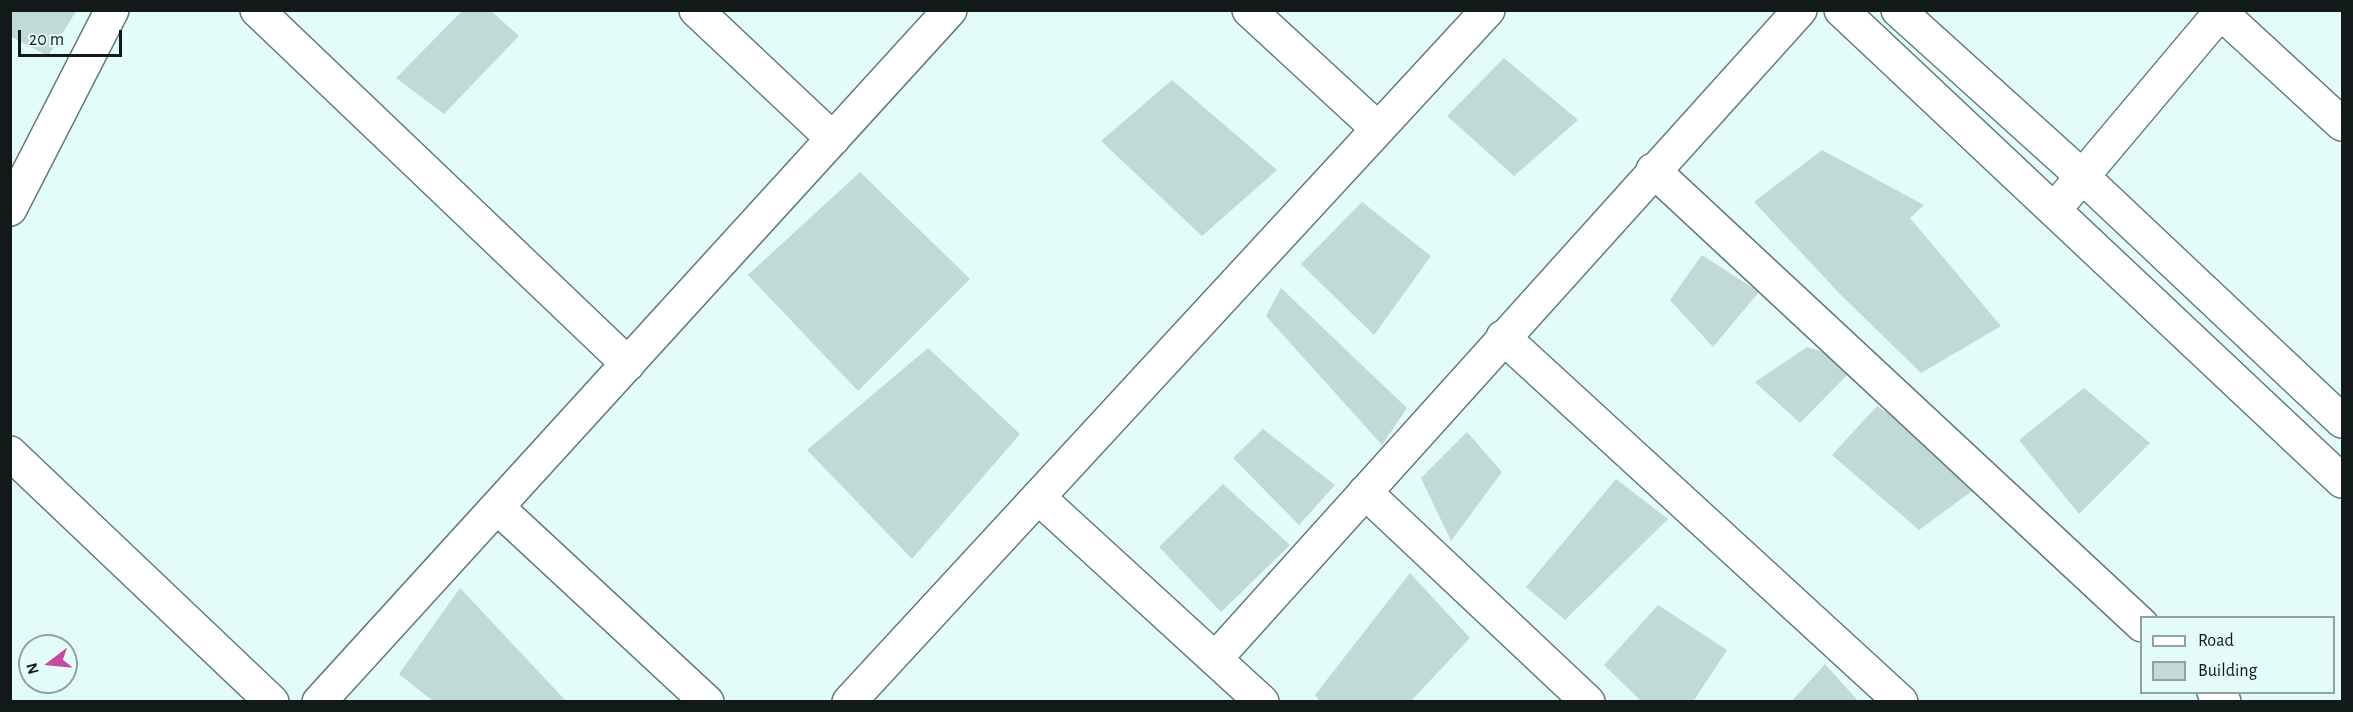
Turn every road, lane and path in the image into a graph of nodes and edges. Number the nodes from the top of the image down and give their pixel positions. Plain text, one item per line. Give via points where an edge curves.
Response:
1 (112, 10) edge
2 (257, 10) edge
3 (696, 10) edge
4 (950, 10) edge
5 (1249, 10) edge
6 (1488, 10) edge
7 (1800, 10) edge
8 (1841, 10) edge
9 (1898, 10) edge
10 (2219, 12) edge
11 (2343, 124) edge
12 (1378, 129) junction
13 (833, 139) junction
14 (1653, 170) junction
15 (2083, 177) junction
16 (10, 209) edge
17 (2054, 210) junction
18 (1503, 337) junction
19 (628, 364) junction
20 (2343, 421) edge
21 (10, 453) edge
22 (2343, 480) edge
23 (1365, 492) junction
24 (1038, 497) junction
25 (497, 507) junction
26 (2140, 623) edge
27 (1216, 658) junction
28 (272, 702) edge
29 (319, 702) edge
30 (707, 702) edge
31 (849, 702) edge
32 (1262, 702) edge
33 (1588, 702) edge
34 (1901, 702) edge

1 - 16 street
2 - 19 street
3 - 13 street
4 - 13 street
5 - 12 street
6 - 12 street
7 - 14 street
8 - 17 street
9 - 15 street
10 - 11 street
10 - 15 street
12 - 24 street
13 - 19 street
14 - 18 street
14 - 26 street
15 - 17 street
15 - 20 street
17 - 22 street
18 - 23 street
18 - 34 street
19 - 25 street
21 - 28 street
23 - 27 street
23 - 33 street
24 - 27 street
24 - 31 street
25 - 29 street
25 - 30 street
27 - 32 street

